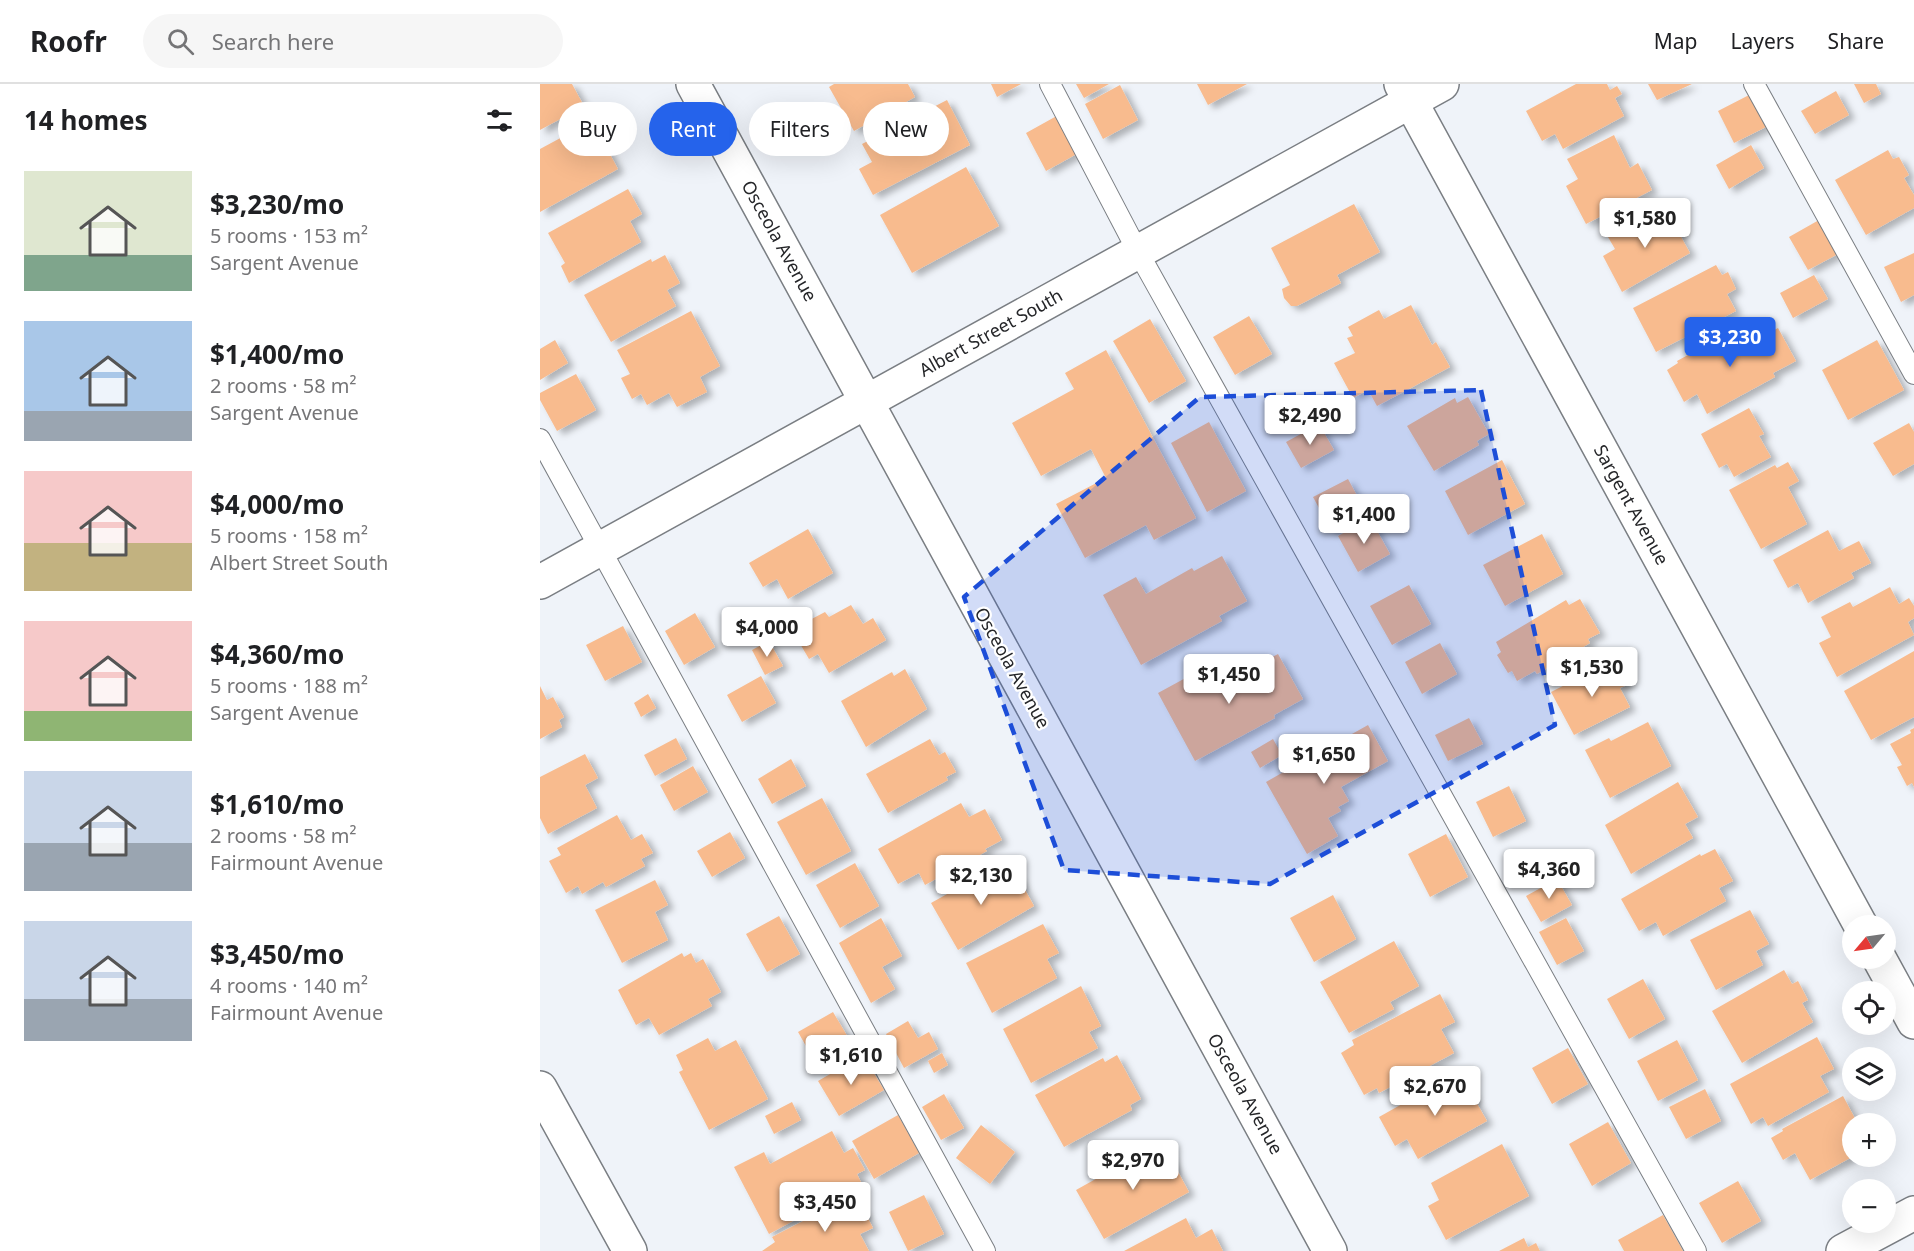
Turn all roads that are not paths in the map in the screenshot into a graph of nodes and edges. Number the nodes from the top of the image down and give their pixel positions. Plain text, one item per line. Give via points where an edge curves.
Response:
1 (693, 84) edge
2 (1050, 84) edge
3 (1442, 84) edge
4 (1754, 84) edge
5 (1406, 93) edge
6 (1138, 252) junction
7 (1914, 374) edge
8 (867, 402) junction
9 (540, 439) edge
10 (600, 549) junction
11 (540, 582) edge
12 (1855, 915) edge
13 (1885, 969) edge
14 (1914, 1022) edge
15 (540, 1088) edge
16 (1914, 1212) edge
17 (630, 1251) edge
18 (985, 1251) edge
19 (1330, 1251) edge
20 (1696, 1251) edge
21 (1843, 1251) edge

1 - 8 street, Osceola Avenue
2 - 6 lane
3 - 5 street, Albert Street South
4 - 7 lane
5 - 6 street, Albert Street South
5 - 12 street, Sargent Avenue
6 - 8 street, Albert Street South
6 - 20 lane
8 - 10 street, Albert Street South
8 - 19 street, Osceola Avenue
9 - 10 lane
10 - 11 street, Albert Street South
10 - 18 lane
13 - 14 street
15 - 17 street
16 - 21 street

